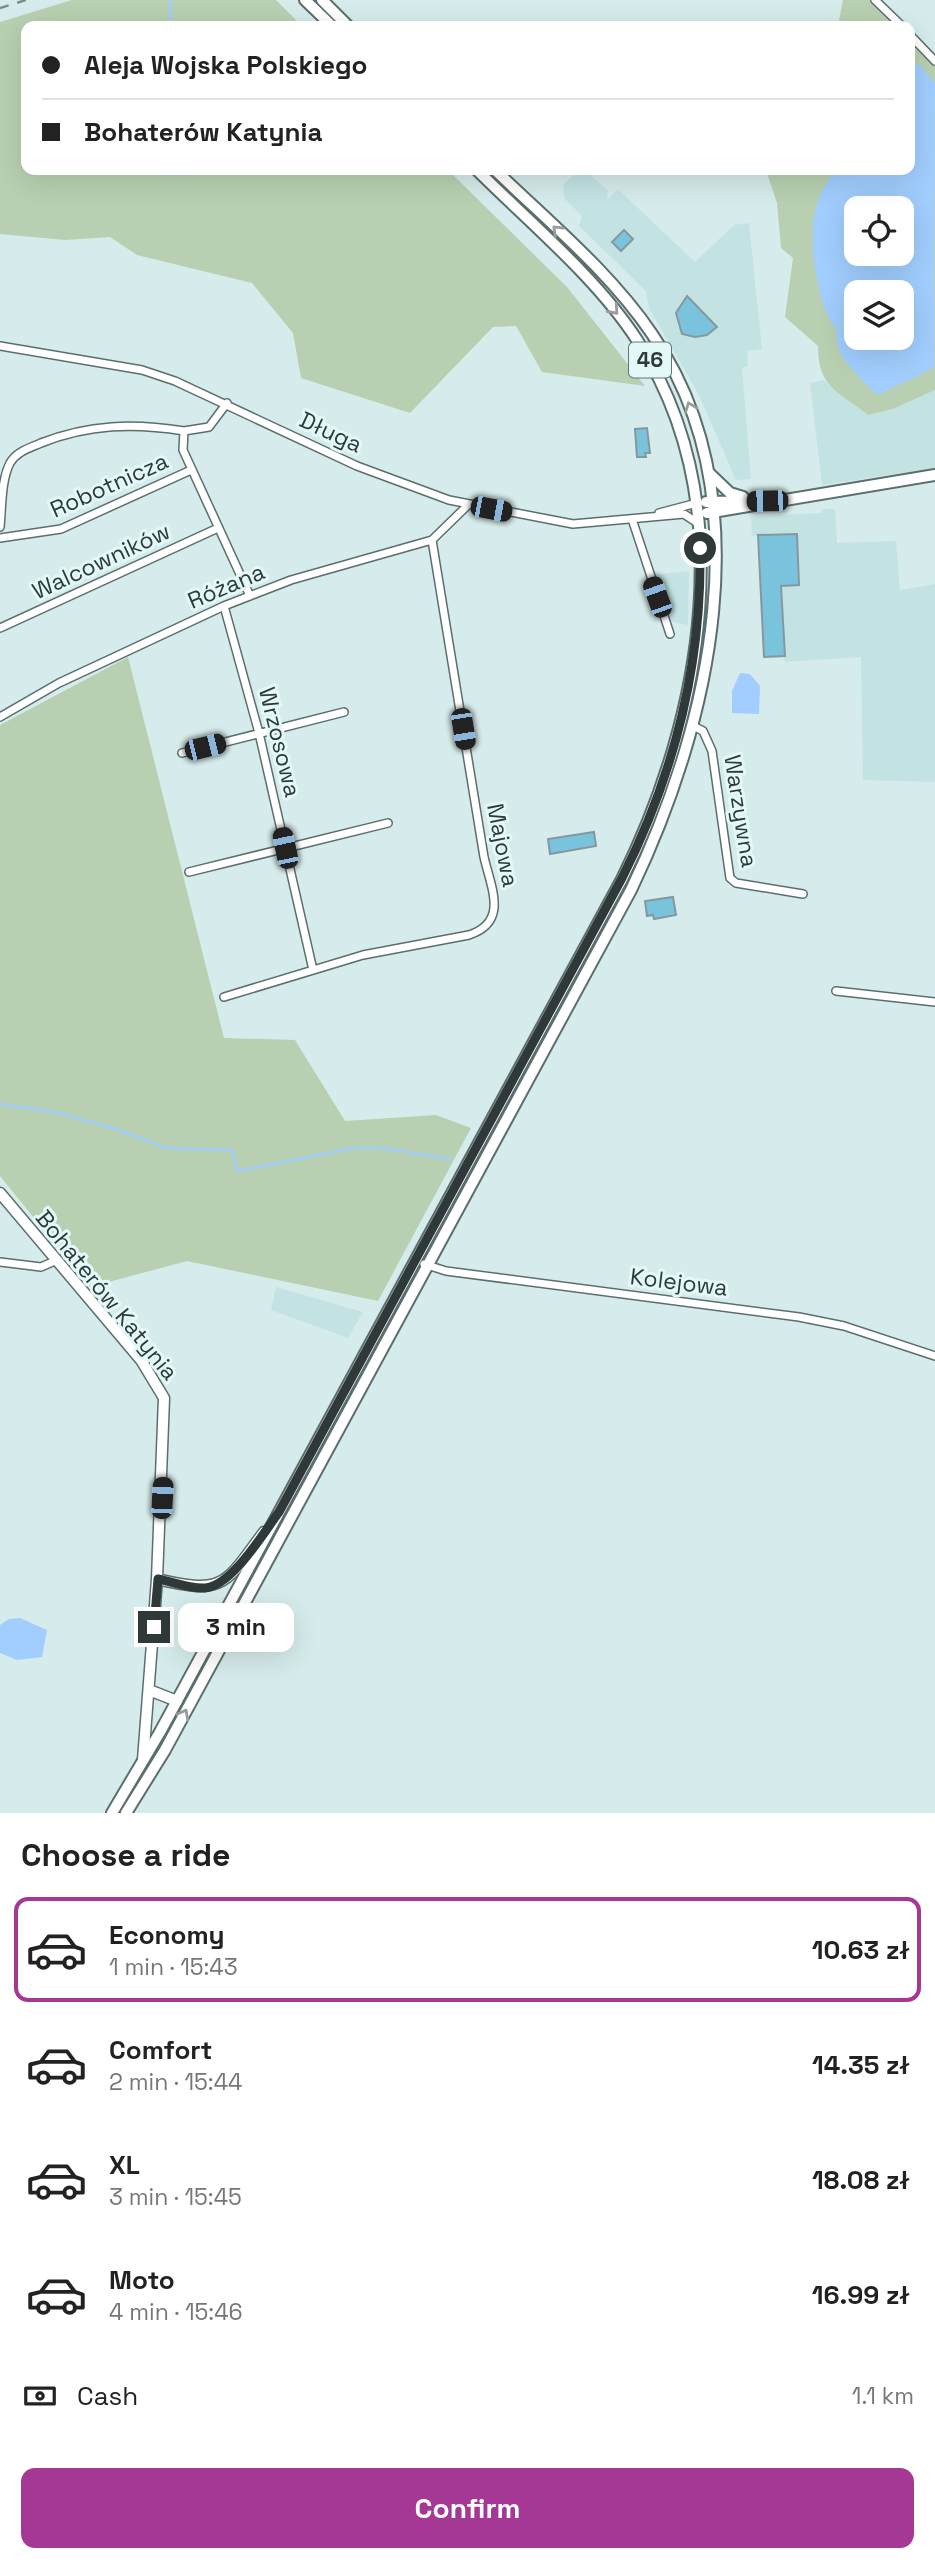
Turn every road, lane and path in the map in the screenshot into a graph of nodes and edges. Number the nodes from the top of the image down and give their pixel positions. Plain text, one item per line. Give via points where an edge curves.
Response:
1 (305, 0) edge
2 (321, 0) edge
3 (875, 0) edge
4 (327, 21) edge
5 (343, 21) edge
6 (897, 21) edge
7 (915, 39) edge
8 (935, 61) edge
9 (482, 175) edge
10 (500, 175) edge
11 (0, 345) edge
12 (227, 403) junction
13 (184, 431) junction
14 (191, 470) junction
15 (708, 472) junction
16 (935, 477) edge
17 (767, 501) junction
18 (468, 505) junction
19 (712, 507) junction
20 (697, 514) junction
21 (652, 516) junction
22 (632, 519) junction
23 (0, 527) edge
24 (218, 528) junction
25 (0, 538) edge
26 (432, 540) junction
27 (250, 596) junction
28 (224, 606) junction
29 (0, 628) edge
30 (670, 634) dead end
31 (344, 712) dead end
32 (0, 717) edge
33 (693, 726) junction
34 (259, 733) junction
35 (182, 752) dead end
36 (388, 824) dead end
37 (285, 848) junction
38 (189, 872) dead end
39 (803, 894) dead end
40 (313, 970) junction
41 (836, 991) dead end
42 (224, 997) dead end
43 (935, 1002) edge
44 (0, 1193) edge
45 (57, 1261) junction
46 (414, 1261) junction
47 (0, 1262) edge
48 (427, 1265) junction
49 (935, 1356) edge
50 (279, 1512) junction
51 (158, 1579) junction
52 (149, 1690) junction
53 (177, 1701) junction
54 (143, 1763) junction
55 (128, 1810) edge
56 (112, 1813) edge

1 - 4 main road
2 - 5 main road
3 - 6 street
7 - 8 street
9 -> 20 main road, 46 via 592,285 635,337 674,408
15 -> 10 main road, 46 via 689,404 653,334 606,278
11 - 12 street, Długa via 142,370
12 - 13 street via 209,427
12 - 18 street, Długa via 392,481
13 - 14 street via 183,450
13 - 23 street via 97,427 24,450 10,463
14 - 24 street
14 - 25 street, Robotnicza via 61,529
15 - 17 main road via 733,495
15 - 19 main road
16 - 17 main road
17 - 19 main road
18 - 22 street, Długa via 573,524
18 - 26 street, Różana
19 - 20 main road
19 - 33 main road via 711,624
20 - 21 street, Długa
20 - 21 street, Długa
20 - 46 main road via 700,590 694,652 685,706 661,790 622,878
21 - 22 street, Długa
22 - 30 street
24 - 27 street
24 - 29 street, Walcowników
26 - 27 street, Różana
26 - 40 street, Majowa via 494,902 491,923 469,935
27 - 28 street, Różana
28 - 32 street, Różana via 59,683
28 - 34 street, Wrzosowa
31 - 34 street
33 - 39 street, Warzywna via 706,735 712,751 730,878 736,883
33 - 48 main road via 672,795 631,890
34 - 35 street
34 - 37 street, Wrzosowa
36 - 37 street
37 - 38 street
37 - 40 street, Wrzosowa
40 - 42 street, Majowa
41 - 43 street
44 - 45 street, Bohaterów Katynia
45 - 47 street via 41,1267
45 - 51 street, Bohaterów Katynia via 141,1360 164,1398
46 - 48 street, Kolejowa
46 - 50 main road
48 - 49 street, Kolejowa via 844,1326
55 -> 48 main road
50 - 51 street via 245,1559 214,1586 195,1588
50 - 53 main road
51 - 52 street, Bohaterów Katynia
52 - 53 street
52 - 54 street, Bohaterów Katynia
53 - 54 main road
54 - 56 main road

